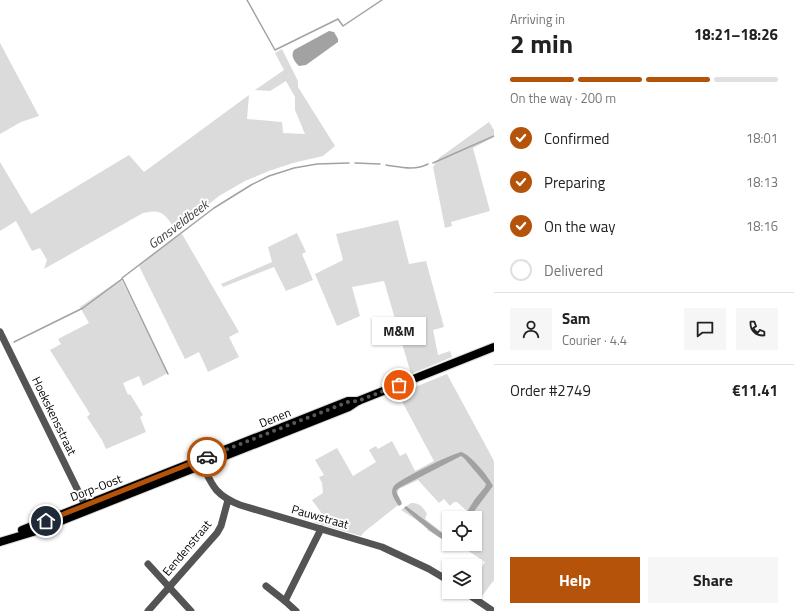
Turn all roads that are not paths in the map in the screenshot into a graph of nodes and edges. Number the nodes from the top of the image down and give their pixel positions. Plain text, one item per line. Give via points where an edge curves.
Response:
1 (0, 332) edge
2 (494, 347) edge
3 (202, 463) junction
4 (228, 500) junction
5 (86, 508) junction
6 (321, 529) junction
7 (0, 537) edge
8 (0, 542) edge
9 (148, 564) dead end
10 (442, 577) edge
11 (169, 586) junction
12 (266, 586) dead end
13 (475, 599) edge
14 (285, 601) junction
15 (148, 611) edge
16 (190, 611) edge
17 (296, 611) edge
18 (493, 611) edge

1 - 5 street, Hoekskensstraat
2 - 3 main road, Denen via 358,401 348,402
3 - 4 street, Pauwstraat via 213,487
3 - 5 main road, Dorp-Oost
4 - 6 street, Pauwstraat
4 - 11 street, Eendenstraat via 217,533
5 - 7 main road, Dorp-Oost
5 - 8 main road, Dorp-Oost via 33,532
6 - 10 street, Pauwstraat via 382,547
6 - 14 street
9 - 11 street, Eendenstraat
11 - 15 street, Eendenstraat
11 - 16 street
12 - 14 street
13 - 18 street
14 - 17 street

